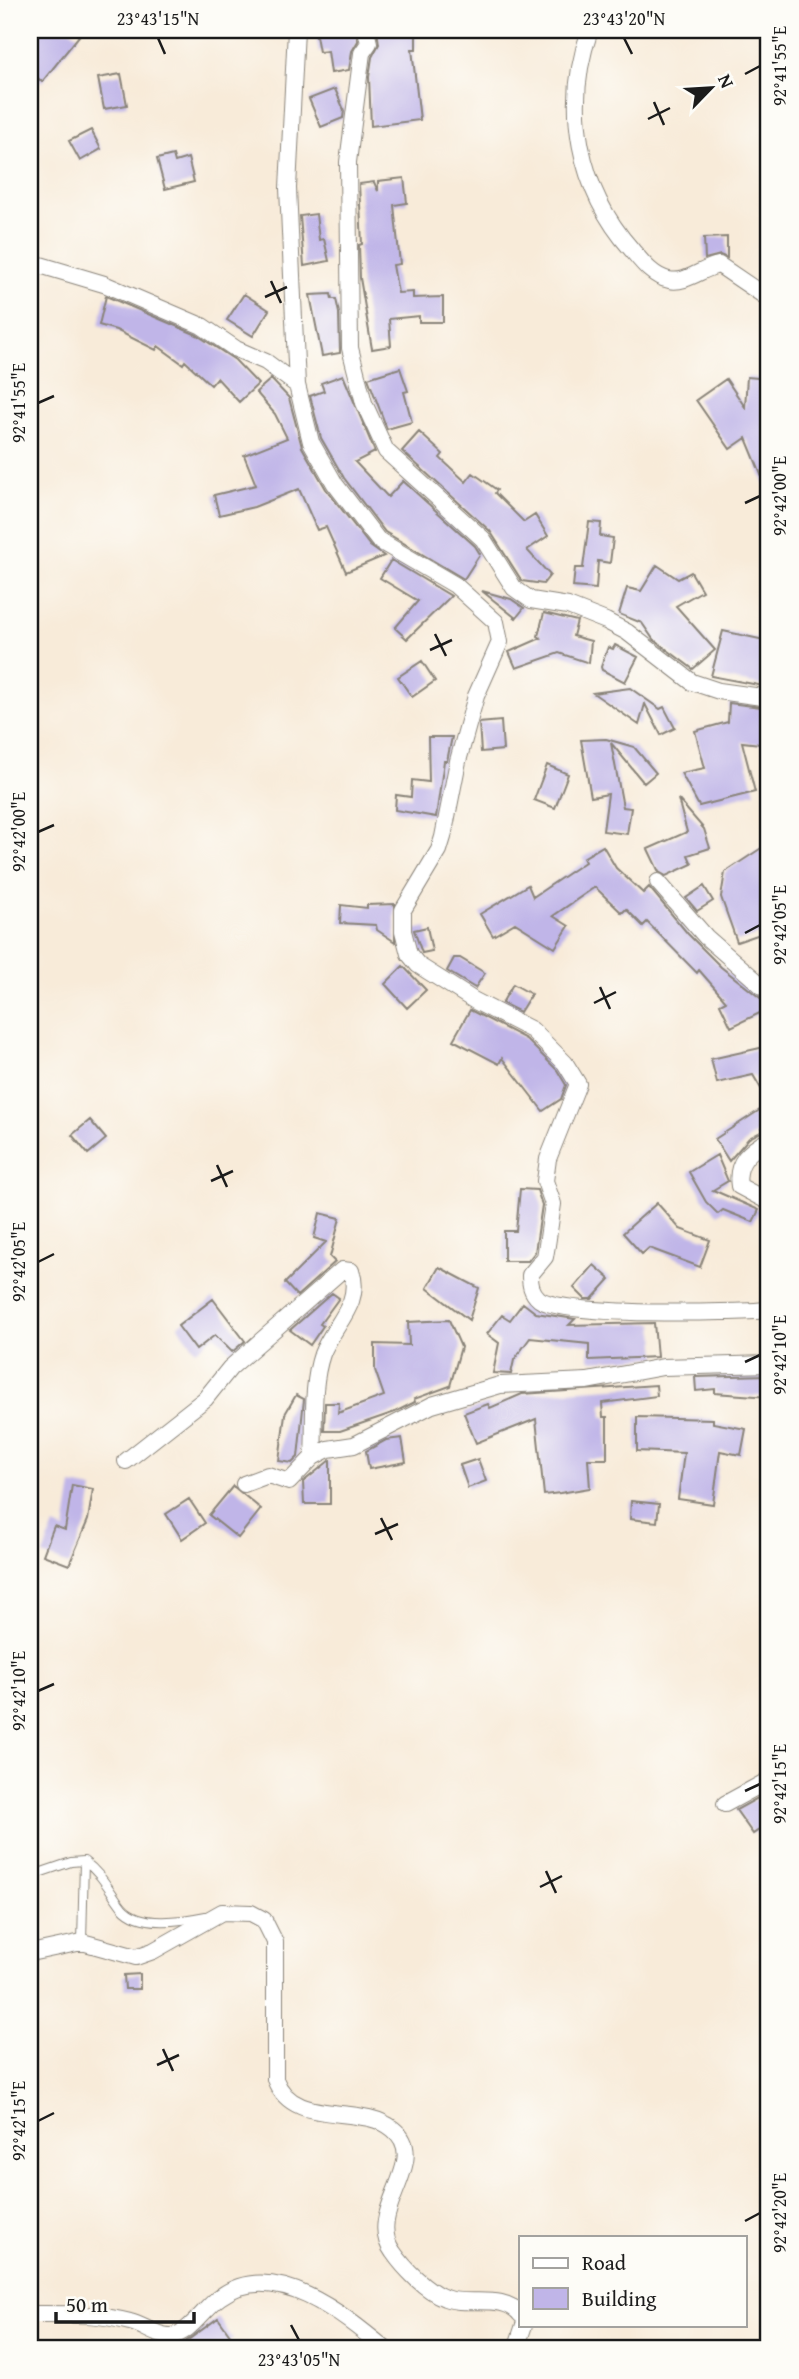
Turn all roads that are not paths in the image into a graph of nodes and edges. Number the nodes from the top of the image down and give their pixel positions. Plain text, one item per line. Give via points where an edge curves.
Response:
1 (296, 30) edge
2 (366, 30) edge
3 (590, 30) edge
4 (30, 262) edge
5 (769, 299) edge
6 (296, 385) junction
7 (769, 698) edge
8 (657, 882) dead end
9 (769, 992) edge
10 (769, 1140) edge
11 (769, 1202) edge
12 (769, 1310) edge
13 (769, 1364) edge
14 (313, 1457) junction
15 (126, 1461) dead end
16 (244, 1484) dead end
17 (769, 1780) edge
18 (725, 1804) dead end
19 (84, 1861) junction
20 (30, 1876) edge
21 (222, 1912) junction
22 (82, 1942) junction
23 (30, 1953) edge
24 (519, 2313) edge
25 (30, 2314) edge
26 (524, 2326) edge
27 (385, 2349) edge
28 (516, 2349) edge

1 - 6 street via 288,188
2 - 7 street via 369,43 362,53 348,162 350,348 364,403 386,451 483,539 514,588 531,600 568,606 606,621 692,682
3 - 5 street via 576,77 577,129 592,187 618,235 650,270 665,279 677,281 719,265
4 - 6 street via 104,284 202,326
6 - 12 street via 311,442 334,484 378,540 456,585 489,613 500,632 496,655 476,696 439,850 403,910 403,932 409,954 418,965 532,1030 565,1063 578,1084 548,1159 545,1181 553,1204 545,1257 530,1275 534,1293 551,1303 603,1309 709,1315
8 - 9 street via 706,937
10 - 11 street via 740,1163 737,1174 739,1186
13 - 14 street via 663,1367 586,1381 500,1385 432,1405 354,1445
14 - 15 street via 317,1372 331,1333 352,1302 356,1285 351,1271 342,1270 230,1368 205,1399
14 - 16 street via 289,1482 268,1475
17 - 18 street
19 - 20 lane
19 - 21 lane via 102,1875 133,1917 146,1921 192,1919
19 - 22 lane
21 - 22 street via 136,1957
21 - 24 street via 251,1913 264,1920 275,1942 275,2079 279,2090 297,2105 390,2126 405,2144 407,2155 383,2223 392,2252 428,2288 446,2299 504,2304
22 - 23 street
25 - 27 street via 92,2314 168,2336 181,2333 221,2295 265,2284 291,2289 322,2304
26 - 28 street

